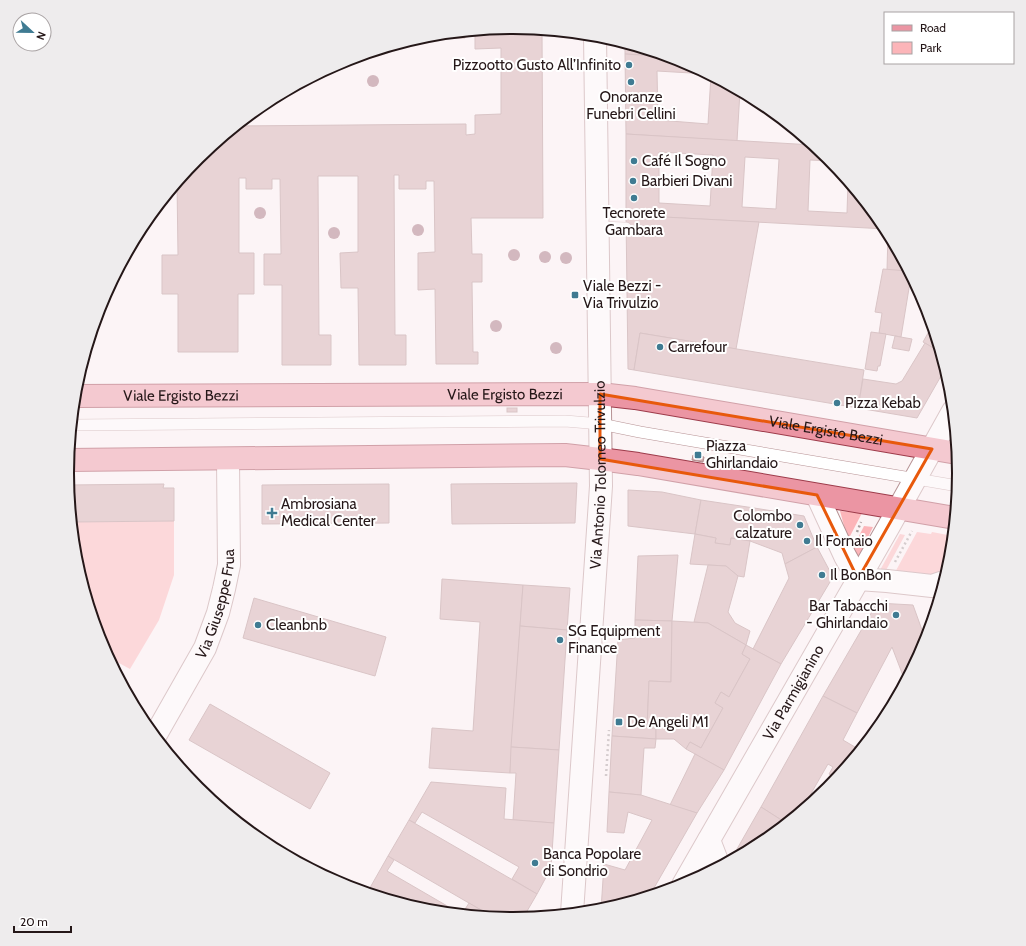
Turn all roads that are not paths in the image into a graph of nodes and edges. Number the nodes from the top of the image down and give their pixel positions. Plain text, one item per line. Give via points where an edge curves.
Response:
1 (595, 41) edge
2 (598, 227) junction
3 (626, 228) dead end
4 (600, 394) junction
5 (81, 396) edge
6 (948, 419) edge
7 (601, 424) junction
8 (77, 426) edge
9 (932, 448) junction
10 (951, 452) edge
11 (228, 458) junction
12 (600, 459) junction
13 (74, 460) edge
14 (915, 479) junction
15 (952, 485) edge
16 (816, 495) junction
17 (899, 508) junction
18 (949, 517) edge
19 (858, 579) junction
20 (938, 585) edge
21 (158, 730) edge
22 (709, 840) junction
23 (717, 861) edge
24 (688, 876) edge
25 (572, 908) edge

1 - 2 street, Via Antonio Tolomeo Trivulzio
2 - 3 lane
2 - 4 street, Via Antonio Tolomeo Trivulzio
4 - 5 main road, Viale Ergisto Bezzi
4 - 7 street, Via Antonio Tolomeo Trivulzio
4 - 9 main road, Viale Ergisto Bezzi
6 - 9 street, Via Parmigianino
7 - 8 lane, Viale Ergisto Bezzi via 560,421
7 - 12 street, Via Antonio Tolomeo Trivulzio
7 - 14 lane, Viale Ergisto Bezzi
9 - 10 main road, Viale Ergisto Bezzi
9 - 14 street, Via Parmigianino
11 - 12 main road via 565,455
11 - 13 main road
11 - 21 street, Via Giuseppe Frua via 229,565 218,613 205,648
12 - 16 main road
12 - 25 street, Via Antonio Tolomeo Trivulzio via 601,486
14 - 15 lane, Viale Ergisto Bezzi
14 - 17 street, Via Parmigianino
16 - 17 main road
16 - 19 street
17 - 18 main road
17 - 19 street, Via Parmigianino
19 - 20 street
19 - 22 street, Via Parmigianino
22 - 23 street
22 - 24 street, Via Parmigianino

